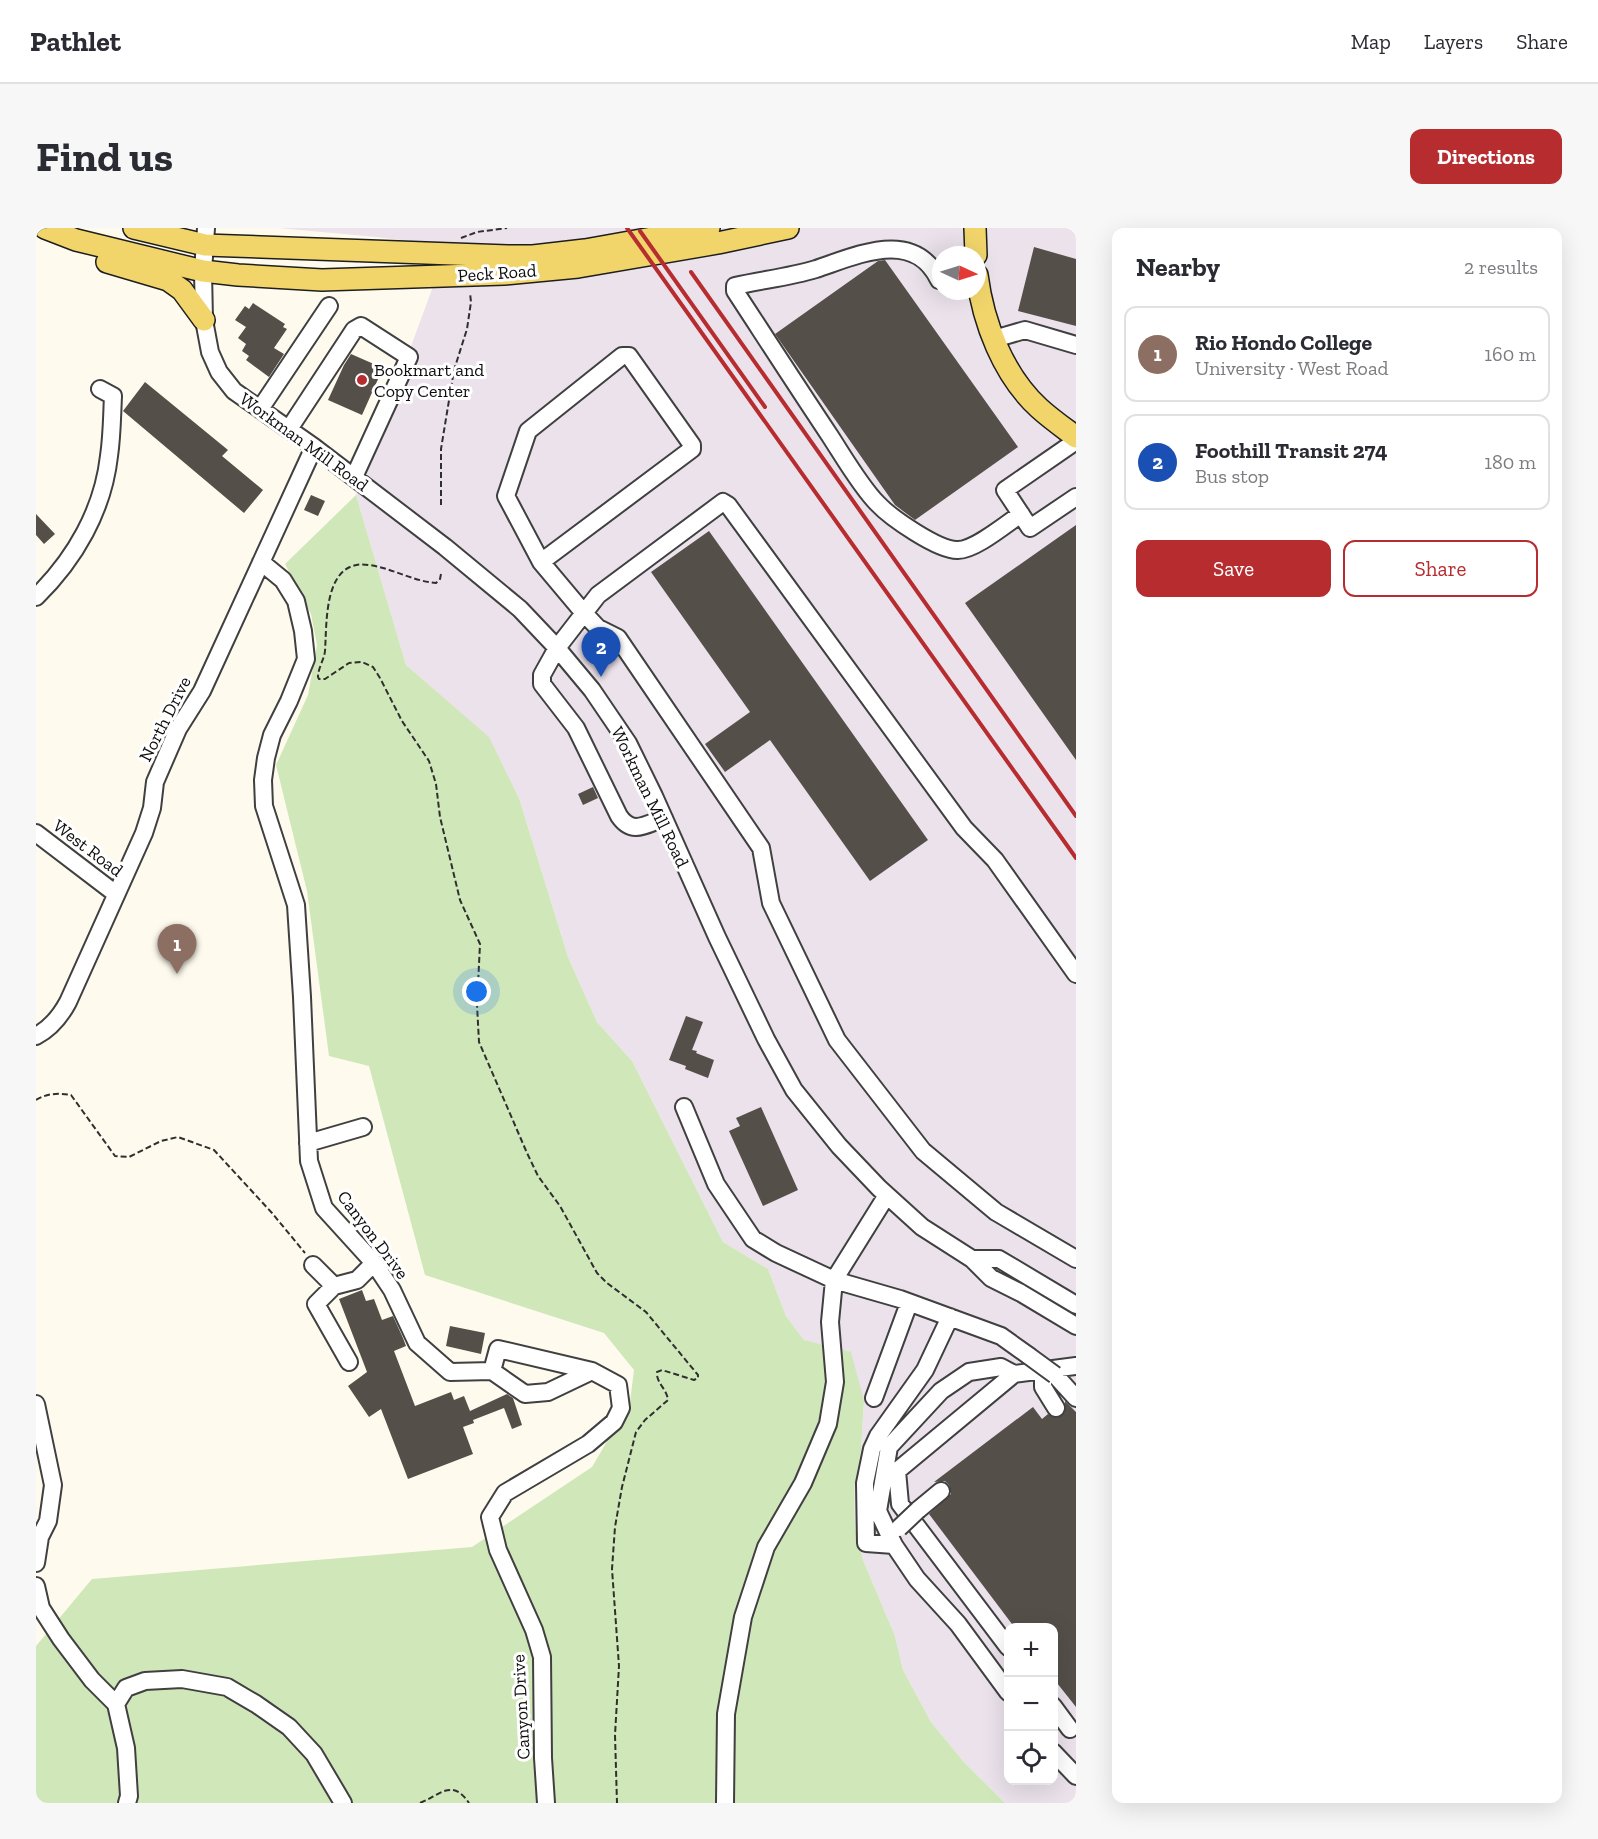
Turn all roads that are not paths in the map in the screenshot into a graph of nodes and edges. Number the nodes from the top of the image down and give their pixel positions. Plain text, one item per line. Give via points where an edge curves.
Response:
1 (134, 228) edge
2 (709, 228) edge
3 (788, 228) edge
4 (975, 228) edge
5 (48, 229) edge
6 (206, 237) edge
7 (976, 246) edge
8 (932, 268) edge
9 (202, 271) junction
10 (982, 300) edge
11 (329, 306) dead end
12 (204, 320) junction
13 (994, 339) junction
14 (1076, 345) edge
15 (100, 389) dead end
16 (260, 409) junction
17 (289, 429) junction
18 (1076, 439) edge
19 (314, 447) junction
20 (354, 477) junction
21 (1076, 497) edge
22 (1021, 514) junction
23 (261, 562) junction
24 (541, 562) junction
25 (36, 597) edge
26 (583, 612) junction
27 (557, 648) junction
28 (664, 818) junction
29 (36, 834) edge
30 (116, 894) junction
31 (1076, 974) edge
32 (36, 1036) edge
33 (684, 1107) dead end
34 (363, 1127) dead end
35 (308, 1143) junction
36 (887, 1195) junction
37 (972, 1259) junction
38 (1076, 1259) edge
39 (374, 1263) junction
40 (313, 1265) road end
41 (834, 1280) junction
42 (334, 1286) junction
43 (909, 1303) junction
44 (1076, 1305) edge
45 (950, 1317) junction
46 (1076, 1326) edge
47 (349, 1362) dead end
48 (1076, 1366) edge
49 (1042, 1369) junction
50 (492, 1371) junction
51 (592, 1371) junction
52 (1014, 1374) junction
53 (874, 1398) dead end
54 (1076, 1398) edge
55 (36, 1404) edge
56 (1056, 1408) dead end
57 (941, 1491) dead end
58 (38, 1531) edge
59 (895, 1538) junction
60 (36, 1563) edge
61 (36, 1586) edge
62 (1004, 1642) edge
63 (1004, 1687) edge
64 (116, 1704) junction
65 (1058, 1713) edge
66 (1070, 1729) dead end
67 (1058, 1757) edge
68 (1076, 1776) edge
69 (128, 1803) edge
70 (343, 1803) edge
71 (546, 1803) edge
72 (724, 1803) edge

1 - 6 main road
2 - 6 main road, Peck Road via 533,256
3 - 9 main road, Peck Road via 578,267 504,274 322,280
4 - 7 main road
5 - 9 main road via 76,240
5 - 12 main road via 63,246 168,280 182,290
6 - 9 street, Workman Mill Road
8 - 22 street via 924,258 893,245 815,269 735,285 735,291 837,447 887,512 911,530 952,550 974,545
9 - 12 street, Workman Mill Road
10 - 13 main road
11 - 16 street
12 - 16 street, Workman Mill Road via 210,352 219,372 234,391
13 - 14 street via 1025,330
13 - 18 main road via 1016,381 1038,408
15 - 25 street via 113,396 109,456 96,508 69,559
16 - 17 street, Workman Mill Road
17 - 19 street, Workman Mill Road
17 - 20 street via 354,330 362,326 409,357
18 - 22 street via 1005,490
19 - 20 street, Workman Mill Road
19 - 23 street, North Drive
20 - 27 street, Workman Mill Road via 520,609
21 - 22 street via 1030,528
23 - 30 street, North Drive via 202,691 178,729 155,782 144,833
23 - 35 street, Canyon Drive via 284,580 296,601 306,659 272,735 266,758 264,806 296,905
24 - 24 street via 506,496 528,431 622,356 629,356 692,449
24 - 26 street
26 - 27 street
26 - 31 street via 598,595 719,503 728,505
26 - 38 street via 598,628 618,638 761,848 771,903 837,1040 923,1151 996,1212
27 - 28 street, Workman Mill Road via 628,743
27 - 28 street via 542,675 542,684 576,728 619,816 632,828
28 - 36 street, Workman Mill Road via 756,1019 794,1090 839,1146
29 - 30 street, West Road
30 - 32 street, North Drive via 61,1014
33 - 41 street via 716,1184 753,1239
34 - 35 street
35 - 39 street, Canyon Drive via 309,1161 324,1208
36 - 37 street, Workman Mill Road via 922,1227
36 - 41 street
37 - 44 street, Workman Mill Road via 999,1259
37 - 46 street, Workman Mill Road via 991,1278
39 - 42 street via 357,1281
39 - 50 street, Canyon Drive via 392,1290 417,1343 433,1358 450,1372
40 - 42 street
41 - 43 street
41 - 72 street via 830,1322 835,1382 828,1424 803,1483 766,1547 743,1617 726,1714
42 - 47 street via 316,1304
43 - 45 street
43 - 53 street
45 - 49 street via 1001,1336
45 - 59 street via 925,1370 872,1449 865,1483 866,1543
48 - 52 street
49 - 54 street
49 - 56 street via 1043,1388
50 - 51 street via 525,1394 548,1392
50 - 51 street via 498,1349
51 - 71 street, Canyon Drive via 618,1385 621,1408 614,1422 588,1444 505,1493 490,1517 498,1550 542,1657
52 - 59 street via 1001,1367 969,1372 940,1391 890,1447 878,1510
52 - 62 street via 897,1471 900,1504
55 - 58 street via 53,1485 48,1521
57 - 59 street, bridge via 918,1510
58 - 60 street
59 - 63 street via 917,1579 958,1624
61 - 64 street via 41,1608 61,1639
64 - 69 street via 126,1748
64 - 70 street via 126,1688 145,1681 182,1679 227,1686 288,1727 314,1754
65 - 66 street
67 - 68 street

